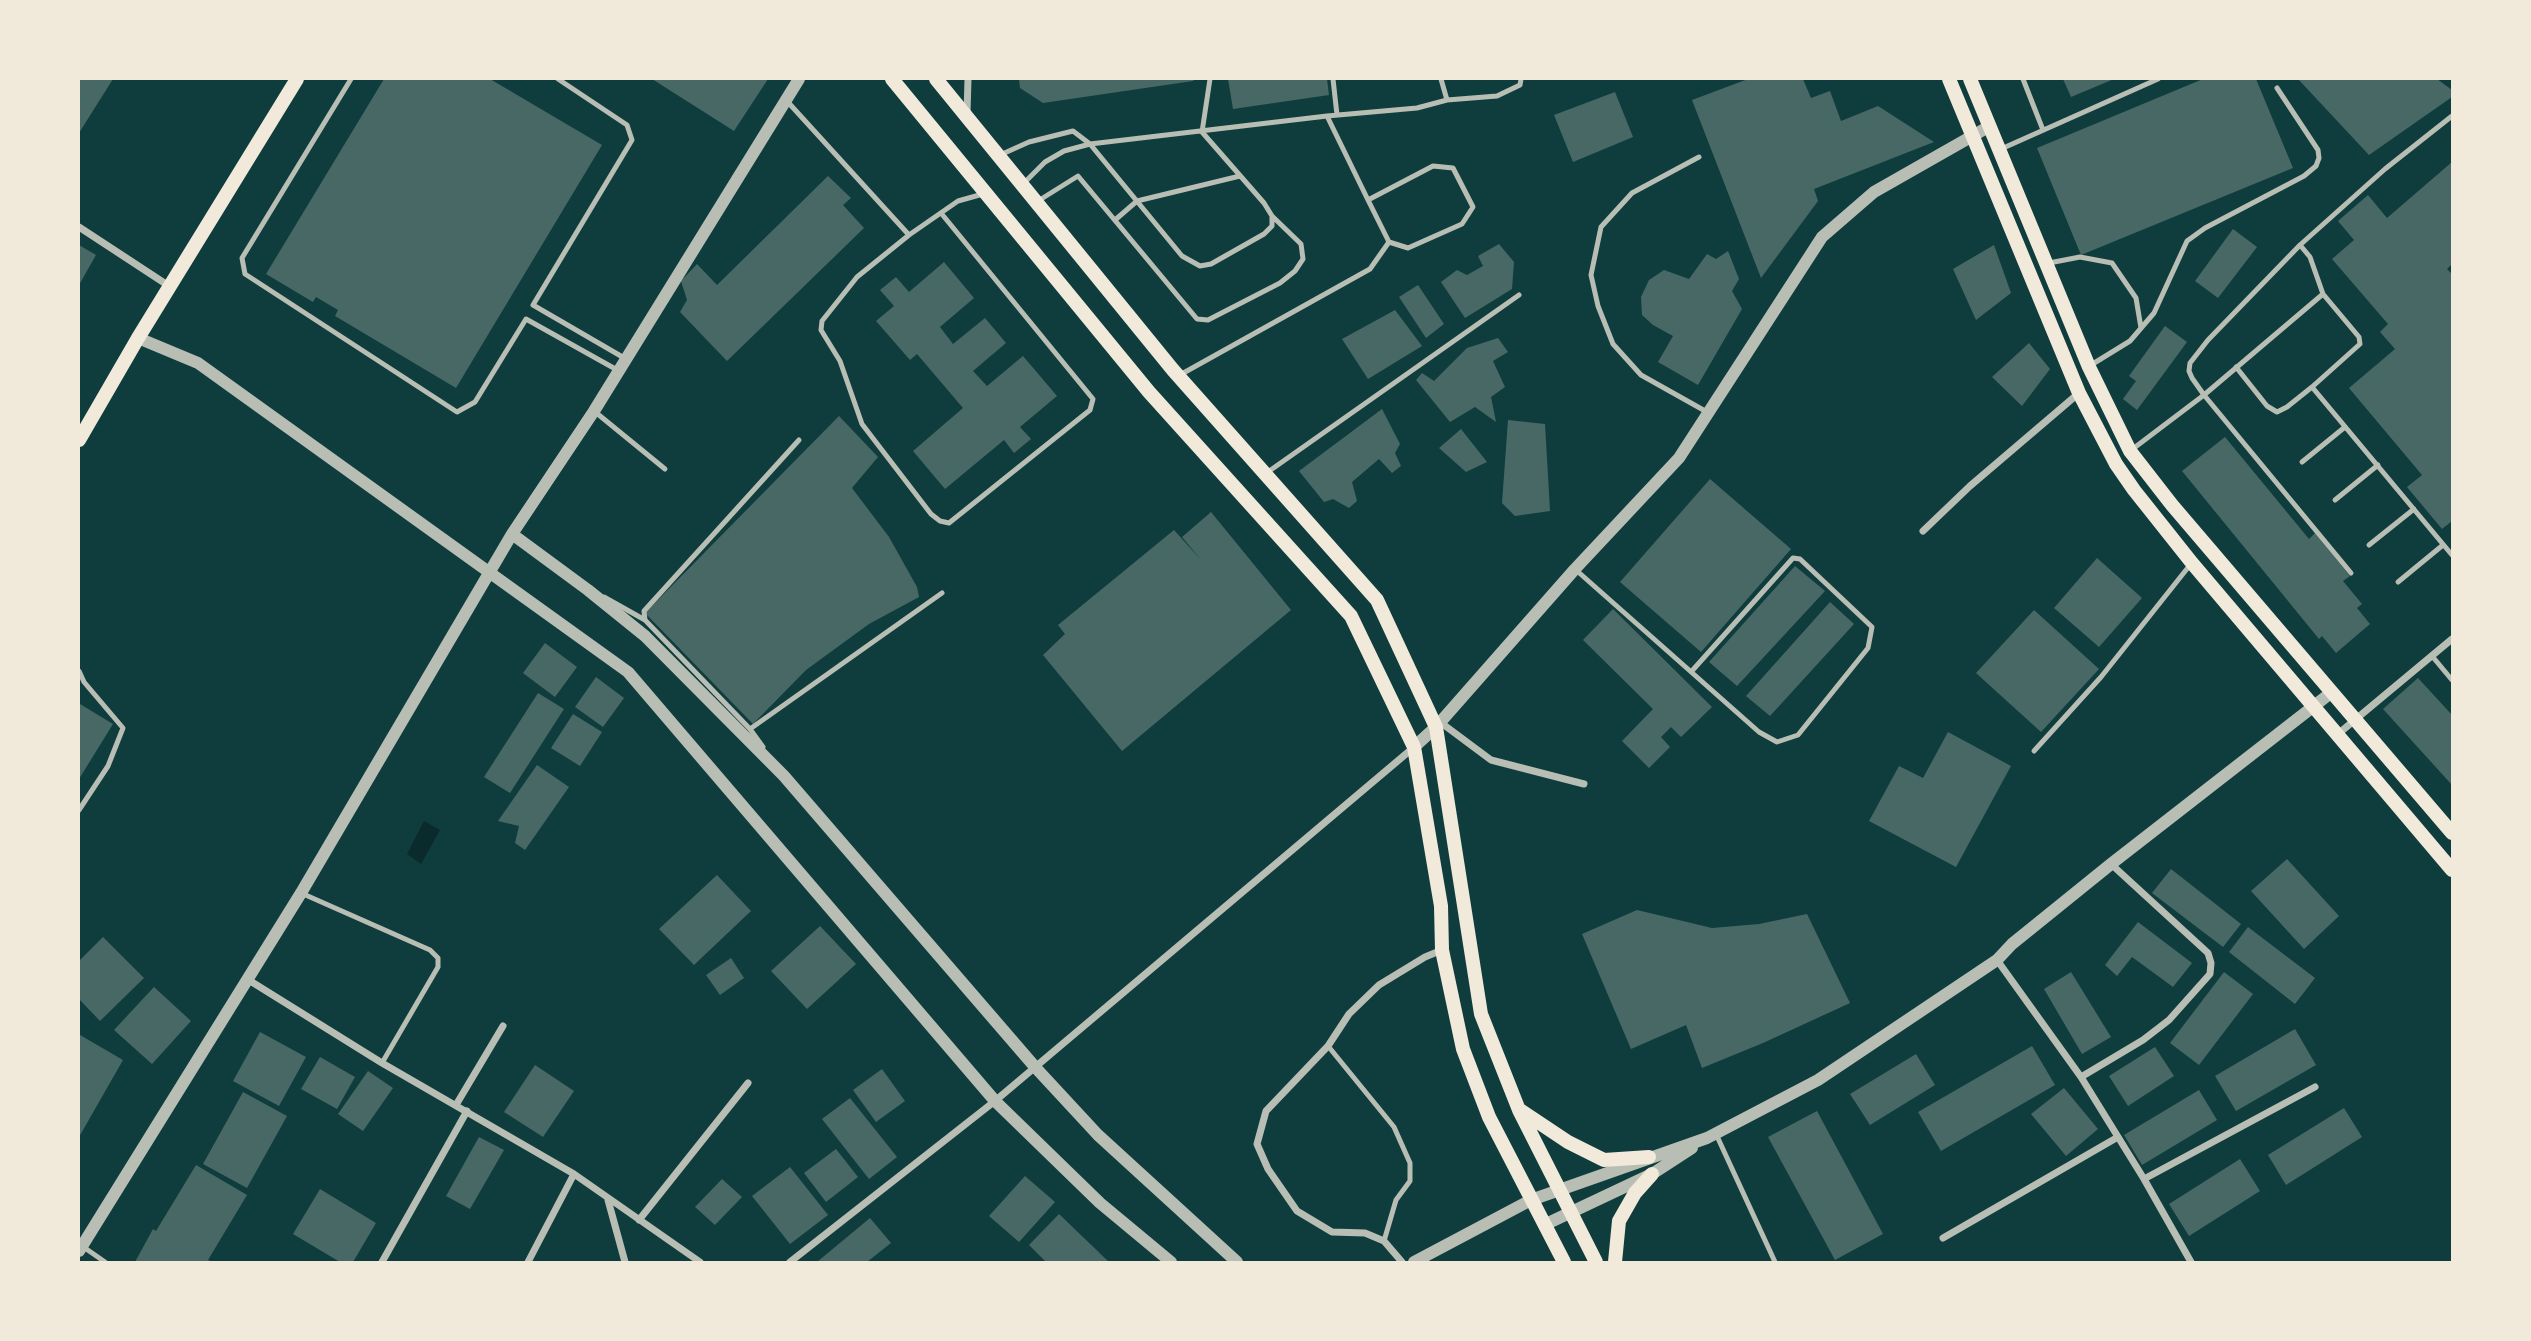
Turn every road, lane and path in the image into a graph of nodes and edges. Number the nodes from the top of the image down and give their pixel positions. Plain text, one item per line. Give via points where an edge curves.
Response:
1 (297, 79) edge
2 (351, 79) edge
3 (558, 79) edge
4 (799, 79) edge
5 (892, 79) edge
6 (936, 79) edge
7 (968, 79) edge
8 (1210, 79) edge
9 (1333, 79) edge
10 (1441, 79) edge
11 (1521, 79) edge
12 (1949, 79) edge
13 (1970, 79) edge
14 (2023, 79) edge
15 (2158, 79) edge
16 (2277, 88) dead end
17 (786, 100) junction
18 (1447, 100) junction
19 (1337, 116) junction
20 (2452, 116) edge
21 (1326, 117) junction
22 (967, 118) junction
23 (1990, 127) junction
24 (2043, 130) junction
25 (1202, 132) junction
26 (1972, 136) junction
27 (1090, 145) junction
28 (1999, 150) junction
29 (998, 156) junction
30 (1699, 157) dead end
31 (1240, 176) junction
32 (1022, 185) junction
33 (986, 193) junction
34 (1367, 200) junction
35 (1137, 201) junction
36 (1036, 202) junction
37 (941, 213) junction
38 (1272, 216) junction
39 (1115, 220) junction
40 (79, 227) edge
41 (909, 235) junction
42 (1389, 242) junction
43 (2300, 245) junction
44 (2047, 264) junction
45 (169, 286) junction
46 (2323, 294) junction
47 (1519, 295) dead end
48 (2141, 328) junction
49 (138, 338) junction
50 (622, 365) junction
51 (2089, 367) junction
52 (2235, 368) junction
53 (1178, 376) junction
54 (2312, 387) junction
55 (2079, 393) junction
56 (2204, 395) junction
57 (594, 411) junction
58 (1707, 412) junction
59 (2344, 427) junction
60 (79, 440) edge
61 (799, 440) dead end
62 (2130, 451) junction
63 (2302, 462) dead end
64 (2378, 465) junction
65 (665, 469) dead end
66 (1265, 474) junction
67 (2335, 500) dead end
68 (2414, 509) junction
69 (1923, 531) dead end
70 (512, 534) junction
71 (2369, 545) dead end
72 (2443, 545) junction
73 (2452, 555) edge
74 (2192, 563) junction
75 (1575, 569) junction
76 (489, 573) junction
77 (2351, 573) dead end
78 (2398, 582) dead end
79 (588, 590) junction
80 (942, 593) dead end
81 (645, 620) junction
82 (2452, 639) edge
83 (2432, 656) junction
84 (79, 671) edge
85 (1691, 672) junction
86 (2452, 680) edge
87 (2332, 692) junction
88 (2314, 706) junction
89 (2356, 720) junction
90 (1438, 725) junction
91 (750, 729) junction
92 (2337, 735) junction
93 (1414, 747) junction
94 (2034, 751) dead end
95 (784, 776) junction
96 (1584, 784) dead end
97 (79, 810) edge
98 (2452, 833) edge
99 (2111, 864) junction
100 (2452, 870) edge
101 (301, 893) junction
102 (1442, 950) junction
103 (1997, 960) junction
104 (247, 978) junction
105 (503, 1026) dead end
106 (1328, 1046) junction
107 (382, 1063) junction
108 (1035, 1067) junction
109 (2081, 1077) junction
110 (748, 1083) dead end
111 (2315, 1087) dead end
112 (995, 1101) junction
113 (456, 1105) junction
114 (1519, 1110) junction
115 (467, 1111) junction
116 (1712, 1136) junction
117 (2118, 1137) junction
118 (1649, 1157) junction
119 (574, 1174) junction
120 (1652, 1174) junction
121 (2144, 1179) junction
122 (1559, 1189) junction
123 (608, 1199) junction
124 (1531, 1200) junction
125 (1570, 1212) junction
126 (639, 1220) junction
127 (1544, 1224) junction
128 (1943, 1238) dead end
129 (1384, 1241) junction
130 (80, 1249) edge
131 (105, 1262) edge
132 (382, 1262) edge
133 (528, 1262) edge
134 (625, 1262) edge
135 (700, 1262) edge
136 (790, 1262) edge
137 (1171, 1262) edge
138 (1237, 1262) edge
139 (1402, 1262) edge
140 (1414, 1262) edge
141 (1564, 1262) edge
142 (1596, 1262) edge
143 (1615, 1262) edge
144 (1775, 1262) edge
145 (2191, 1262) edge

1 - 45 main road
2 - 50 lane via 242,258 245,274 457,412 475,402 526,319
3 - 50 lane via 627,125 632,140 533,305
4 - 17 street
5 - 33 main road
6 - 22 main road
7 - 22 street
8 - 25 lane
9 - 19 lane
10 - 18 lane
11 - 18 lane via 1520,85 1497,96
12 - 26 main road
13 - 23 main road
14 - 24 lane
15 - 24 lane
16 - 48 lane via 2318,150 2316,166 2187,241 2154,313
17 - 41 lane
17 - 50 street
18 - 19 lane via 1417,108
19 - 21 lane
20 - 43 lane
21 - 25 lane
21 - 34 lane
22 - 29 main road
23 - 26 street
23 - 28 main road
24 - 28 lane
25 - 27 lane
25 - 31 lane
26 - 55 main road
26 - 58 street via 1874,192 1822,237
27 - 29 lane via 1073,131
27 - 32 lane via 1045,162
27 - 35 lane
28 - 44 main road
29 - 32 main road
30 - 58 lane via 1632,192 1601,227 1591,275 1614,344 1641,375
31 - 35 lane
31 - 38 lane
32 - 36 main road
33 - 37 lane via 958,201
33 - 93 main road via 1149,392 1351,616
34 - 42 lane
34 - 42 lane via 1433,166 1453,168 1473,207 1462,224 1408,248
35 - 38 lane via 1182,256 1200,266 1264,234 1272,226
35 - 39 lane
36 - 39 lane via 1078,176
36 - 53 main road
37 - 41 lane
37 - 41 lane via 1093,399 1090,410 949,523 931,514 862,424 840,360 821,330 822,321 857,277
38 - 39 lane via 1301,244 1303,259 1280,283 1208,320 1197,319
40 - 45 street
42 - 53 lane via 1370,269
43 - 46 lane via 2310,257
43 - 56 lane via 2194,355 2189,371
44 - 48 lane via 2080,257 2112,263 2136,298
44 - 51 main road
45 - 49 main road
46 - 52 lane
46 - 54 lane via 2360,344
47 - 66 lane
48 - 51 lane via 2130,341
49 - 60 main road
49 - 76 street via 198,363
50 - 57 street
51 - 62 main road
52 - 54 lane via 2277,411
52 - 56 lane
53 - 66 main road
54 - 59 lane
55 - 69 street
55 - 74 main road via 2122,472
56 - 62 lane
56 - 77 lane
57 - 65 lane
57 - 70 street
58 - 75 street via 1679,458
59 - 63 lane
59 - 64 lane
61 - 81 lane via 643,611
62 - 87 main road
64 - 67 lane
64 - 68 lane
66 - 90 main road via 1377,600
68 - 71 lane
68 - 72 lane
70 - 76 street
70 - 79 street
72 - 73 lane
72 - 78 lane
74 - 88 main road
74 - 94 lane via 2101,677
75 - 85 lane
75 - 90 street
76 - 101 street
76 - 112 street via 628,672
79 - 81 lane
79 - 95 street via 645,636
80 - 91 lane
81 - 91 lane
82 - 83 street
83 - 86 lane
83 - 89 street
84 - 97 lane via 123,728 108,766
85 - 85 lane via 1759,732 1777,742 1798,735 1868,648 1871,627 1800,559 1793,558
87 - 88 street
87 - 89 main road
88 - 92 main road
88 - 99 street
89 - 92 street
89 - 98 main road
90 - 93 street
90 - 96 street via 1491,760
90 - 114 main road via 1481,1014
91 - 95 lane
92 - 100 main road
93 - 102 main road via 1441,906
93 - 108 street
95 - 108 street
99 - 103 street
99 - 109 street via 2208,953 2210,974 2169,1020
101 - 104 street
101 - 107 lane via 430,950 438,958 438,967
102 - 106 street via 1379,985 1349,1014
102 - 124 main road via 1463,1049 1489,1117
103 - 109 street
103 - 116 street via 1818,1080
104 - 107 street
104 - 130 street
105 - 113 street
106 - 129 lane via 1394,1127 1410,1163 1410,1181 1396,1200
106 - 129 street via 1266,1111 1257,1144 1297,1211 1332,1232 1365,1233
107 - 113 street
108 - 112 street
108 - 138 street via 1098,1135
109 - 117 street
110 - 126 street
111 - 121 street
112 - 136 street
112 - 137 street via 1100,1203
113 - 115 street
114 - 118 main road via 1604,1160
114 - 122 main road
115 - 119 street
115 - 132 street
116 - 118 street
116 - 120 street
116 - 144 lane
117 - 121 street
117 - 128 street
118 - 122 street
119 - 123 street
119 - 133 street
120 - 125 street
120 - 143 main road via 1619,1221
121 - 145 street
122 - 124 street
122 - 125 main road
123 - 126 street
123 - 134 street
124 - 127 main road
124 - 140 street
125 - 127 street
125 - 142 main road
126 - 135 street
127 - 141 main road
129 - 139 street
130 - 131 lane

